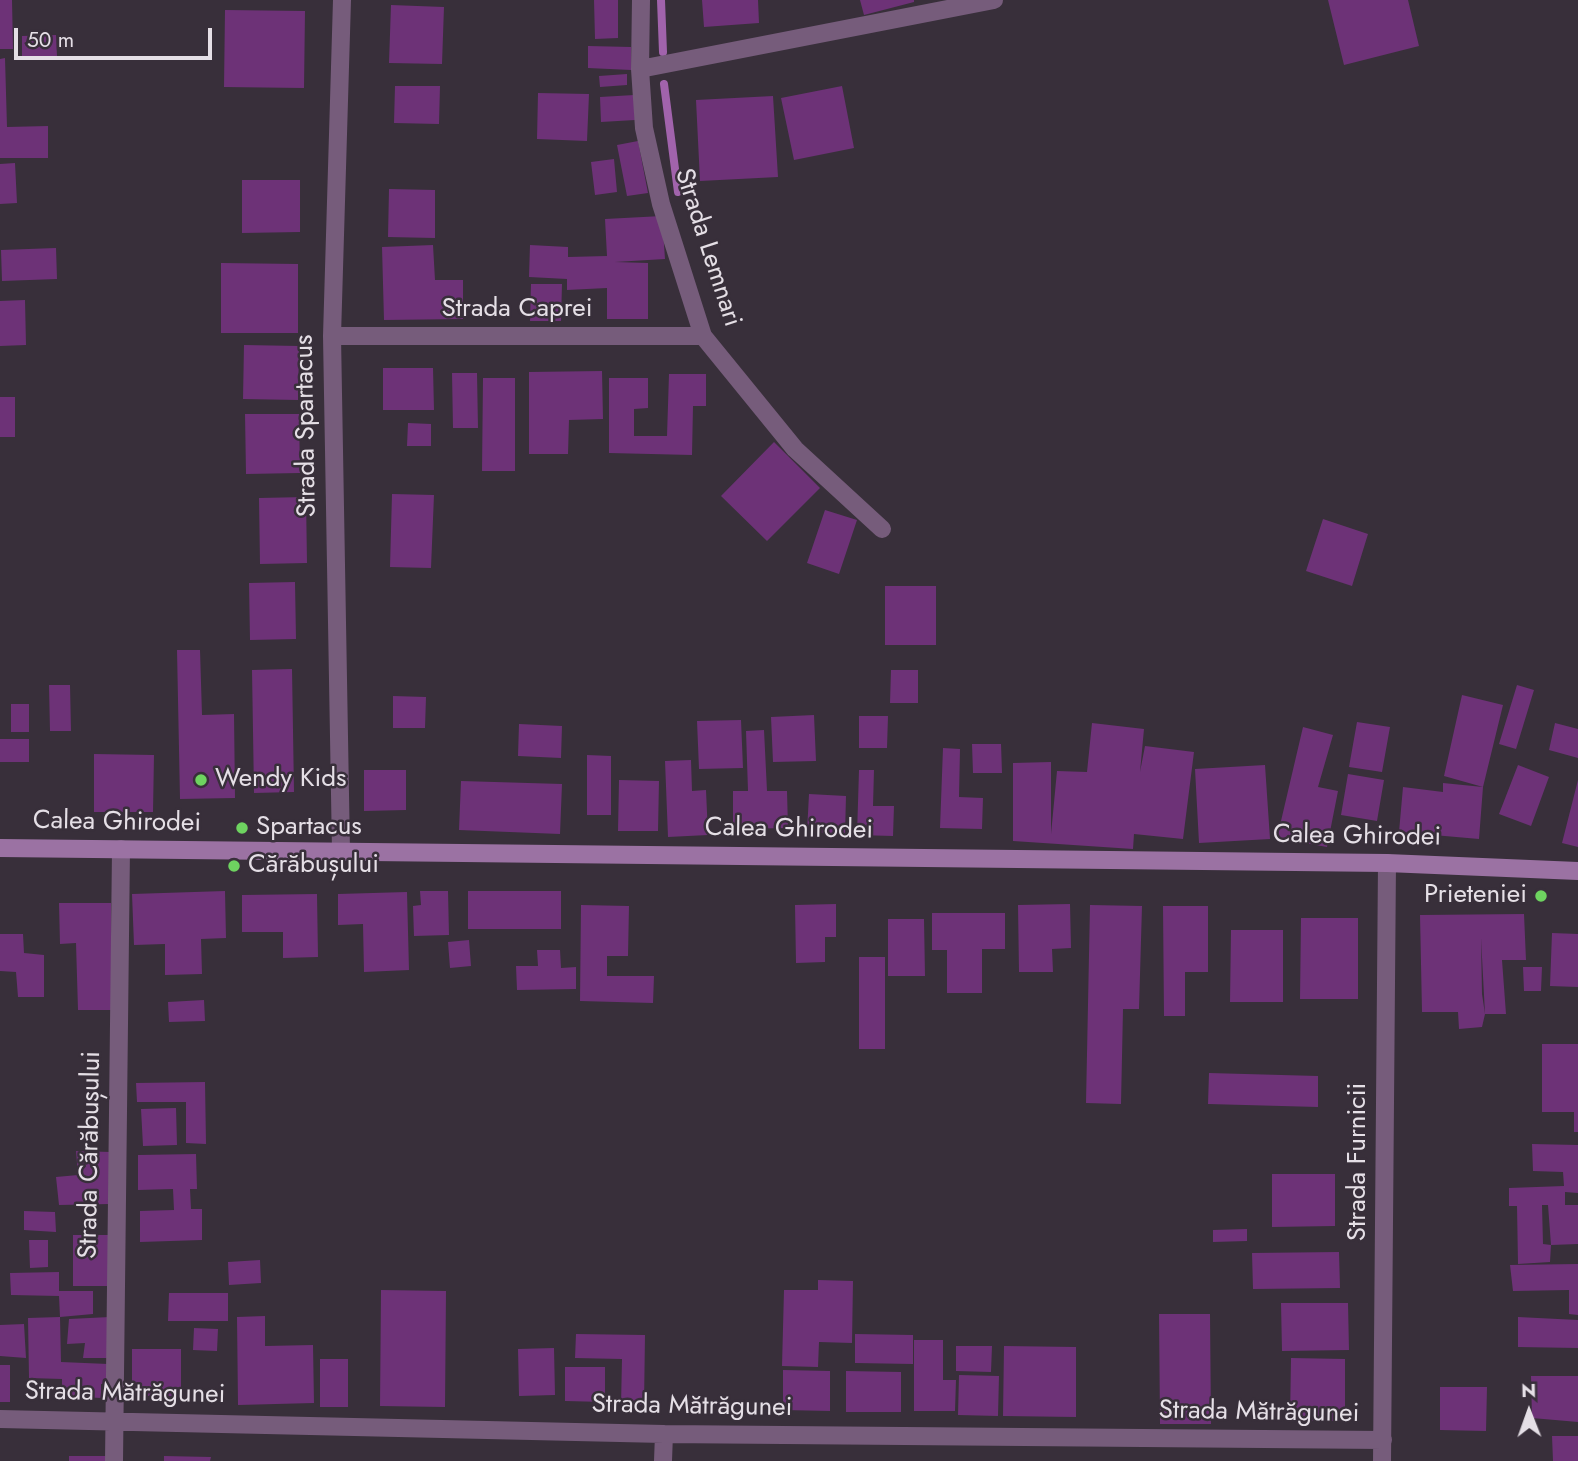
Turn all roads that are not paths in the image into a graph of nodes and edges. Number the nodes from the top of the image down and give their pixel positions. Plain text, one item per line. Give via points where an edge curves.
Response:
1 (342, 0) edge
2 (642, 0) edge
3 (995, 0) edge
4 (640, 69) junction
5 (332, 336) junction
6 (703, 337) junction
7 (882, 529) dead end
8 (0, 848) edge
9 (121, 849) junction
10 (341, 851) junction
11 (1387, 863) junction
12 (1578, 871) edge
13 (0, 1419) edge
14 (114, 1419) junction
15 (664, 1434) junction
16 (1383, 1440) junction
17 (114, 1461) edge
18 (663, 1461) edge
19 (1382, 1461) edge

1 - 5 street, Strada Spartacus
2 - 4 street, Strada Lemnari
3 - 4 street
4 - 6 street, Strada Lemnari via 645,128 661,204
5 - 6 street, Strada Caprei
5 - 10 street, Strada Spartacus
6 - 7 street, Strada Lemnari via 795,449
8 - 9 street, Calea Ghirodei
9 - 10 street, Calea Ghirodei
9 - 14 street, Strada Cărăbușului
10 - 11 street, Calea Ghirodei
11 - 12 street, Calea Ghirodei
11 - 16 street, Strada Furnicii
13 - 14 street, Strada Mătrăgunei
14 - 15 street, Strada Mătrăgunei
14 - 17 street, Strada Cărăbușului
15 - 16 street, Strada Mătrăgunei
15 - 18 street
16 - 19 street, Strada Furnicii

